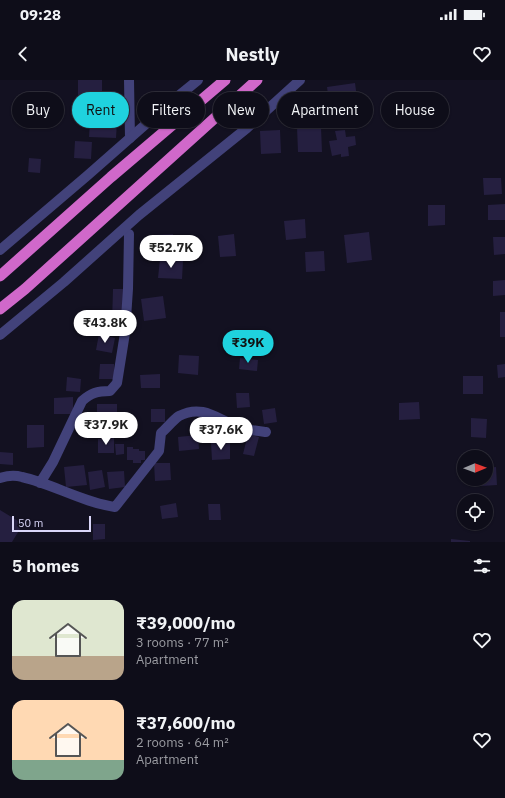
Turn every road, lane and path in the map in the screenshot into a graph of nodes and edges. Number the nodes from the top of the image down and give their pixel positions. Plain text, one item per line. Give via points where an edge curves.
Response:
1 (129, 80) edge
2 (198, 80) edge
3 (225, 80) edge
4 (257, 80) edge
5 (300, 80) edge
6 (130, 138) junction
7 (129, 234) dead end
8 (0, 250) edge
9 (0, 276) edge
10 (0, 309) edge
11 (0, 335) edge
12 (266, 432) dead end
13 (0, 478) edge
14 (40, 483) junction

1 - 6 street
2 - 6 street
3 - 9 highway
4 - 10 highway
5 - 11 street via 247,128 139,215
6 - 8 street
7 - 14 street via 128,289 117,383 110,390 90,394 82,401
12 - 14 street via 242,428 219,420 206,412 193,412 179,417 161,433 159,451 115,507
13 - 14 street via 20,476

